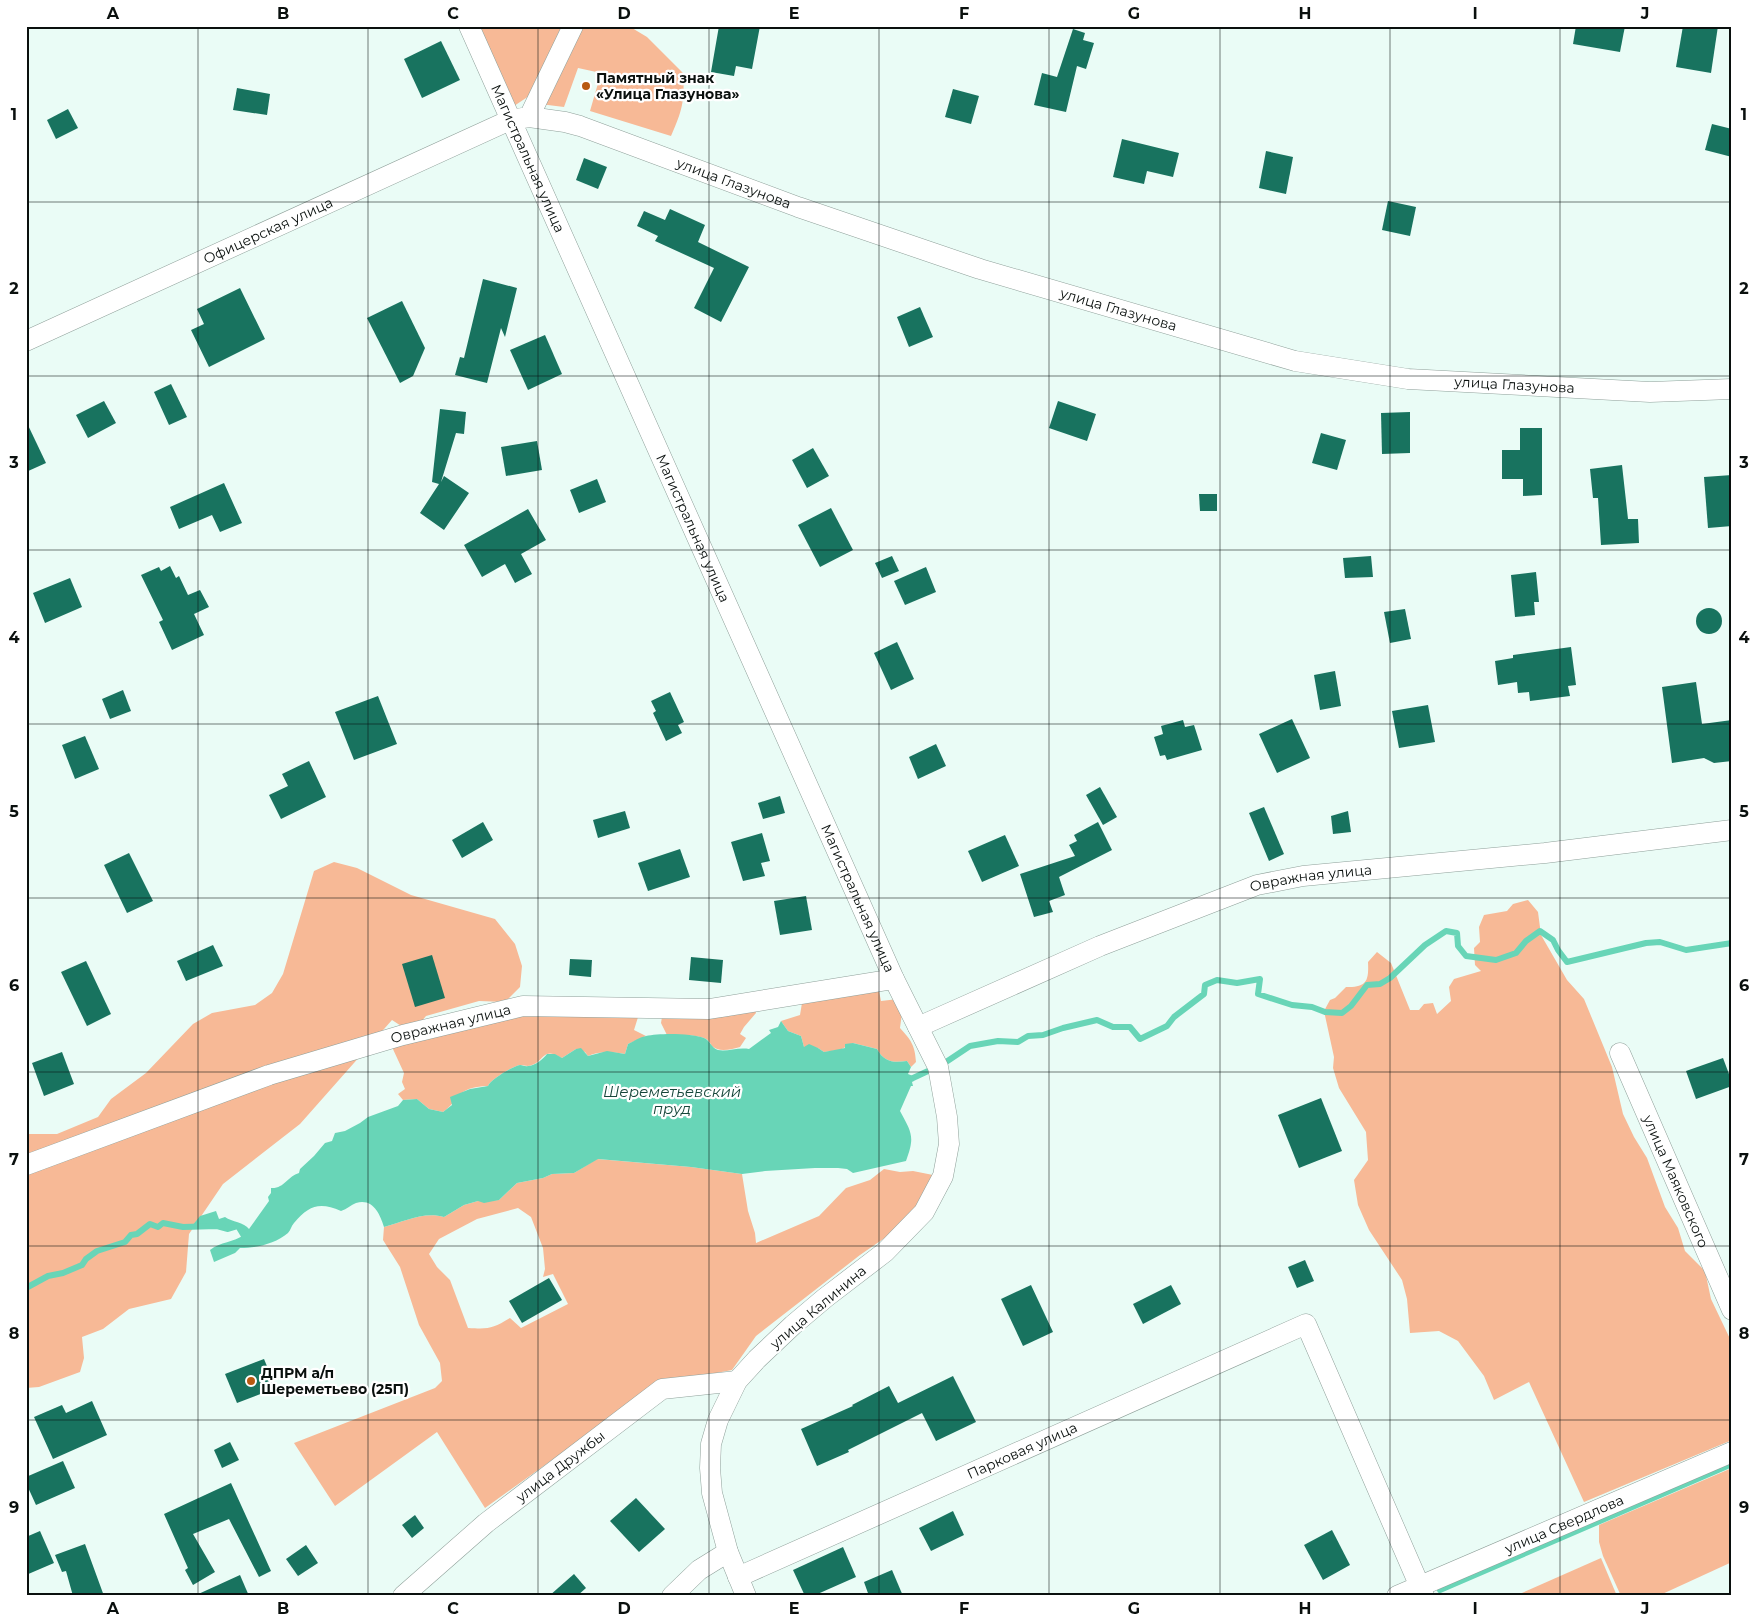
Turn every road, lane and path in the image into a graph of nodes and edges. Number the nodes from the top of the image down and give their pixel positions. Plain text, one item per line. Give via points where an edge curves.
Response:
1 (469, 26) edge
2 (573, 26) edge
3 (519, 118) junction
4 (26, 341) edge
5 (1732, 389) edge
6 (1732, 830) edge
7 (894, 979) junction
8 (919, 1029) junction
9 (1620, 1052) dead end
10 (26, 1165) edge
11 (1732, 1310) edge
12 (737, 1381) junction
13 (1732, 1452) edge
14 (728, 1552) junction
15 (738, 1578) junction
16 (1422, 1591) edge
17 (403, 1596) edge
18 (672, 1596) edge
19 (746, 1596) edge
20 (1396, 1596) edge

1 - 3 street, Магистральная улица
2 - 3 street
3 - 4 street, Офицерская улица
3 - 5 street, улица Глазунова via 580,126 798,207 980,269 1295,361 1418,380 1650,392
3 - 7 street, Магистральная улица
6 - 8 street, Овражная улица via 1545,853 1303,876 1257,885 1100,946
7 - 8 street, Магистральная улица
7 - 10 street, Овражная улица via 709,1008 523,1006 403,1035 269,1075
8 - 12 street, улица Калинина via 938,1067 948,1117 949,1144 943,1176 924,1212 885,1252 793,1325
9 - 11 street, улица Маяковского
12 - 14 street, улица Калинина via 718,1420 711,1444 712,1493
12 - 17 street, улица Дружбы via 662,1389 486,1522
13 - 16 street, улица Свердлова
14 - 15 street, улица Калинина
14 - 18 street via 699,1570
15 - 16 street, Парковая улица via 1306,1324
15 - 19 street, улица Калинина
16 - 20 street, улица Свердлова

